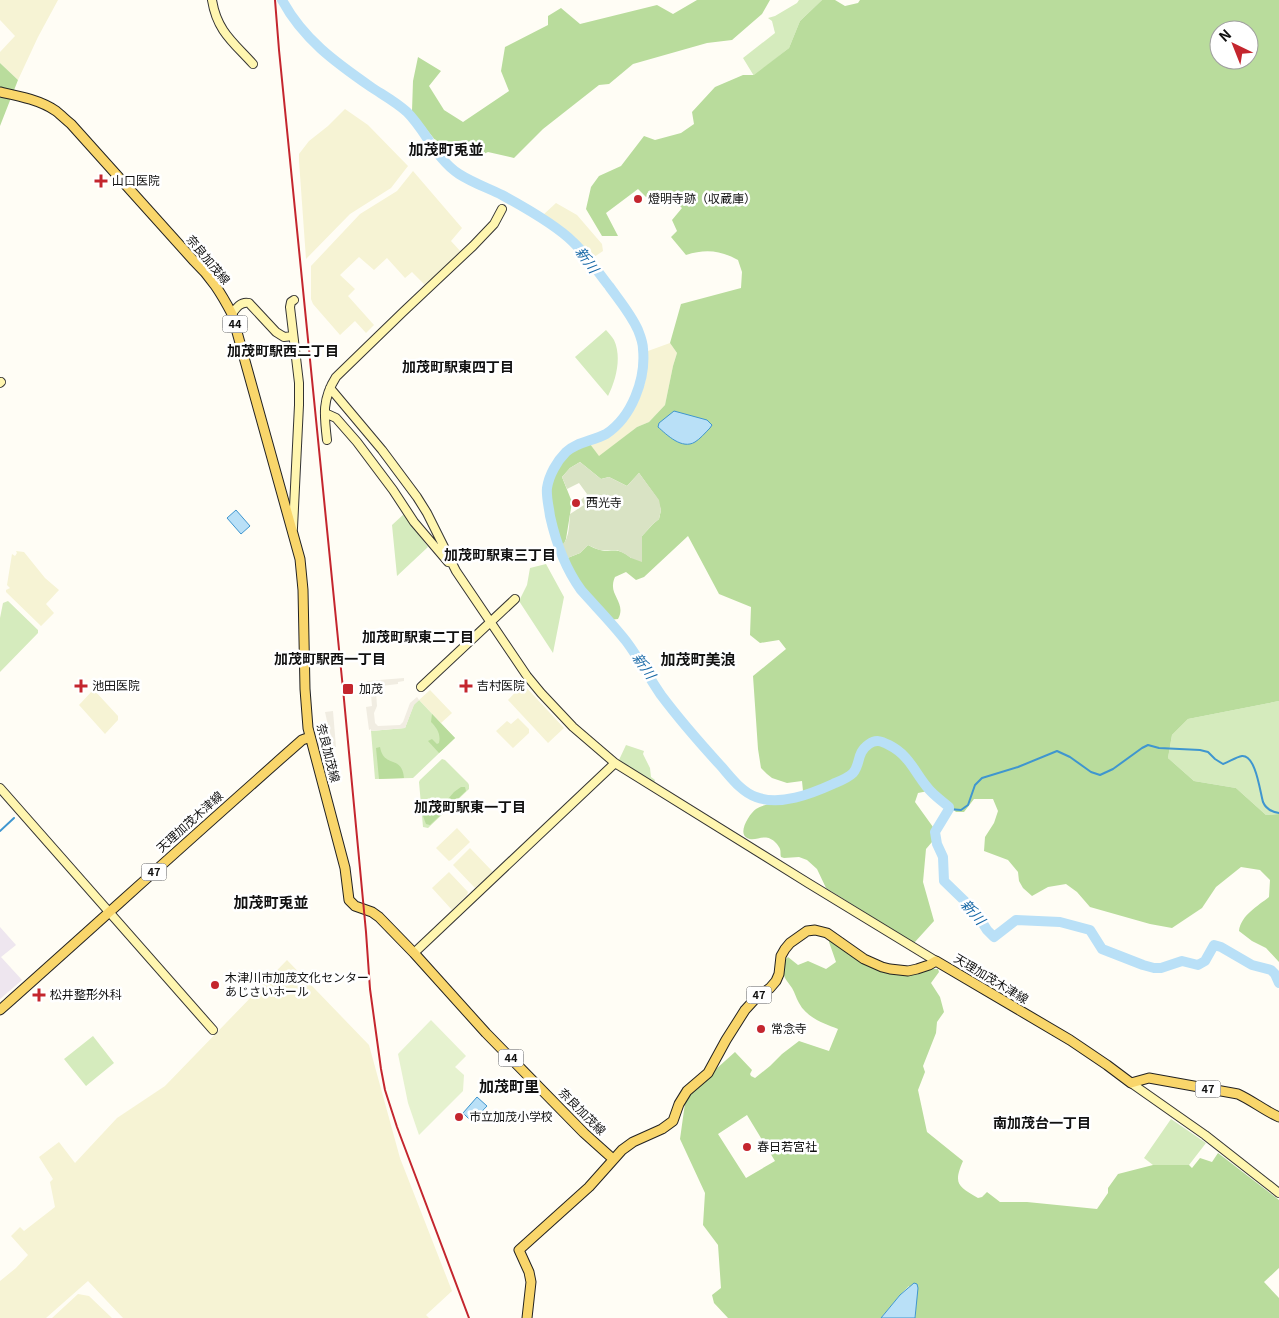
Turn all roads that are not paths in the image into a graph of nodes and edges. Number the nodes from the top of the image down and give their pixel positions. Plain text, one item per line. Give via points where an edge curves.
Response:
1 (212, 0) edge
2 (253, 64) dead end
3 (0, 92) edge
4 (502, 209) dead end
5 (294, 300) dead end
6 (232, 314) junction
7 (293, 336) junction
8 (330, 388) junction
9 (325, 413) junction
10 (327, 440) dead end
11 (293, 530) junction
12 (456, 571) junction
13 (515, 599) dead end
14 (490, 622) junction
15 (421, 687) dead end
16 (310, 737) junction
17 (615, 763) junction
18 (0, 788) edge
19 (109, 912) junction
20 (414, 953) junction
21 (936, 961) junction
22 (0, 1010) edge
23 (213, 1030) dead end
24 (1131, 1083) junction
25 (1279, 1117) edge
26 (613, 1159) junction
27 (1279, 1193) edge
28 (527, 1318) edge

1 - 2 street via 216,20 224,33
3 - 6 main road, 奈良加茂線 / 44 via 41,103 71,124 207,274
4 - 8 street via 494,224 474,246 336,377
5 - 7 street via 290,307
6 - 7 street via 242,303 249,303 276,332 284,338
6 - 11 main road, 奈良加茂線 / 44
7 - 11 street via 299,405
8 - 9 street
8 - 12 street via 417,498
9 - 10 street
9 - 12 street via 336,418 357,442 414,522
11 - 16 main road, 奈良加茂線 / 44 via 303,590 305,689
12 - 14 street
13 - 14 street
14 - 15 street
14 - 17 street via 541,693 573,727
16 - 19 main road, 天理加茂木津線 / 47 via 295,746
16 - 20 main road, 奈良加茂線 / 44 via 345,868 349,900 355,906 372,912
17 - 20 street
17 - 21 street
18 - 19 street
19 - 22 main road, 天理加茂木津線 / 47
19 - 23 street
20 - 26 main road, 奈良加茂線 / 44 via 486,1033
21 - 24 main road, 天理加茂木津線 via 1070,1040
21 - 26 main road, 天理加茂木津線 / 47 via 908,971 890,969 864,958 826,933 807,932 784,949 776,981 745,1010 708,1073 687,1091 672,1121 633,1142
24 - 25 main road, 47 via 1149,1078 1238,1094
24 - 27 street
26 - 28 main road via 598,1179 519,1250 531,1282

